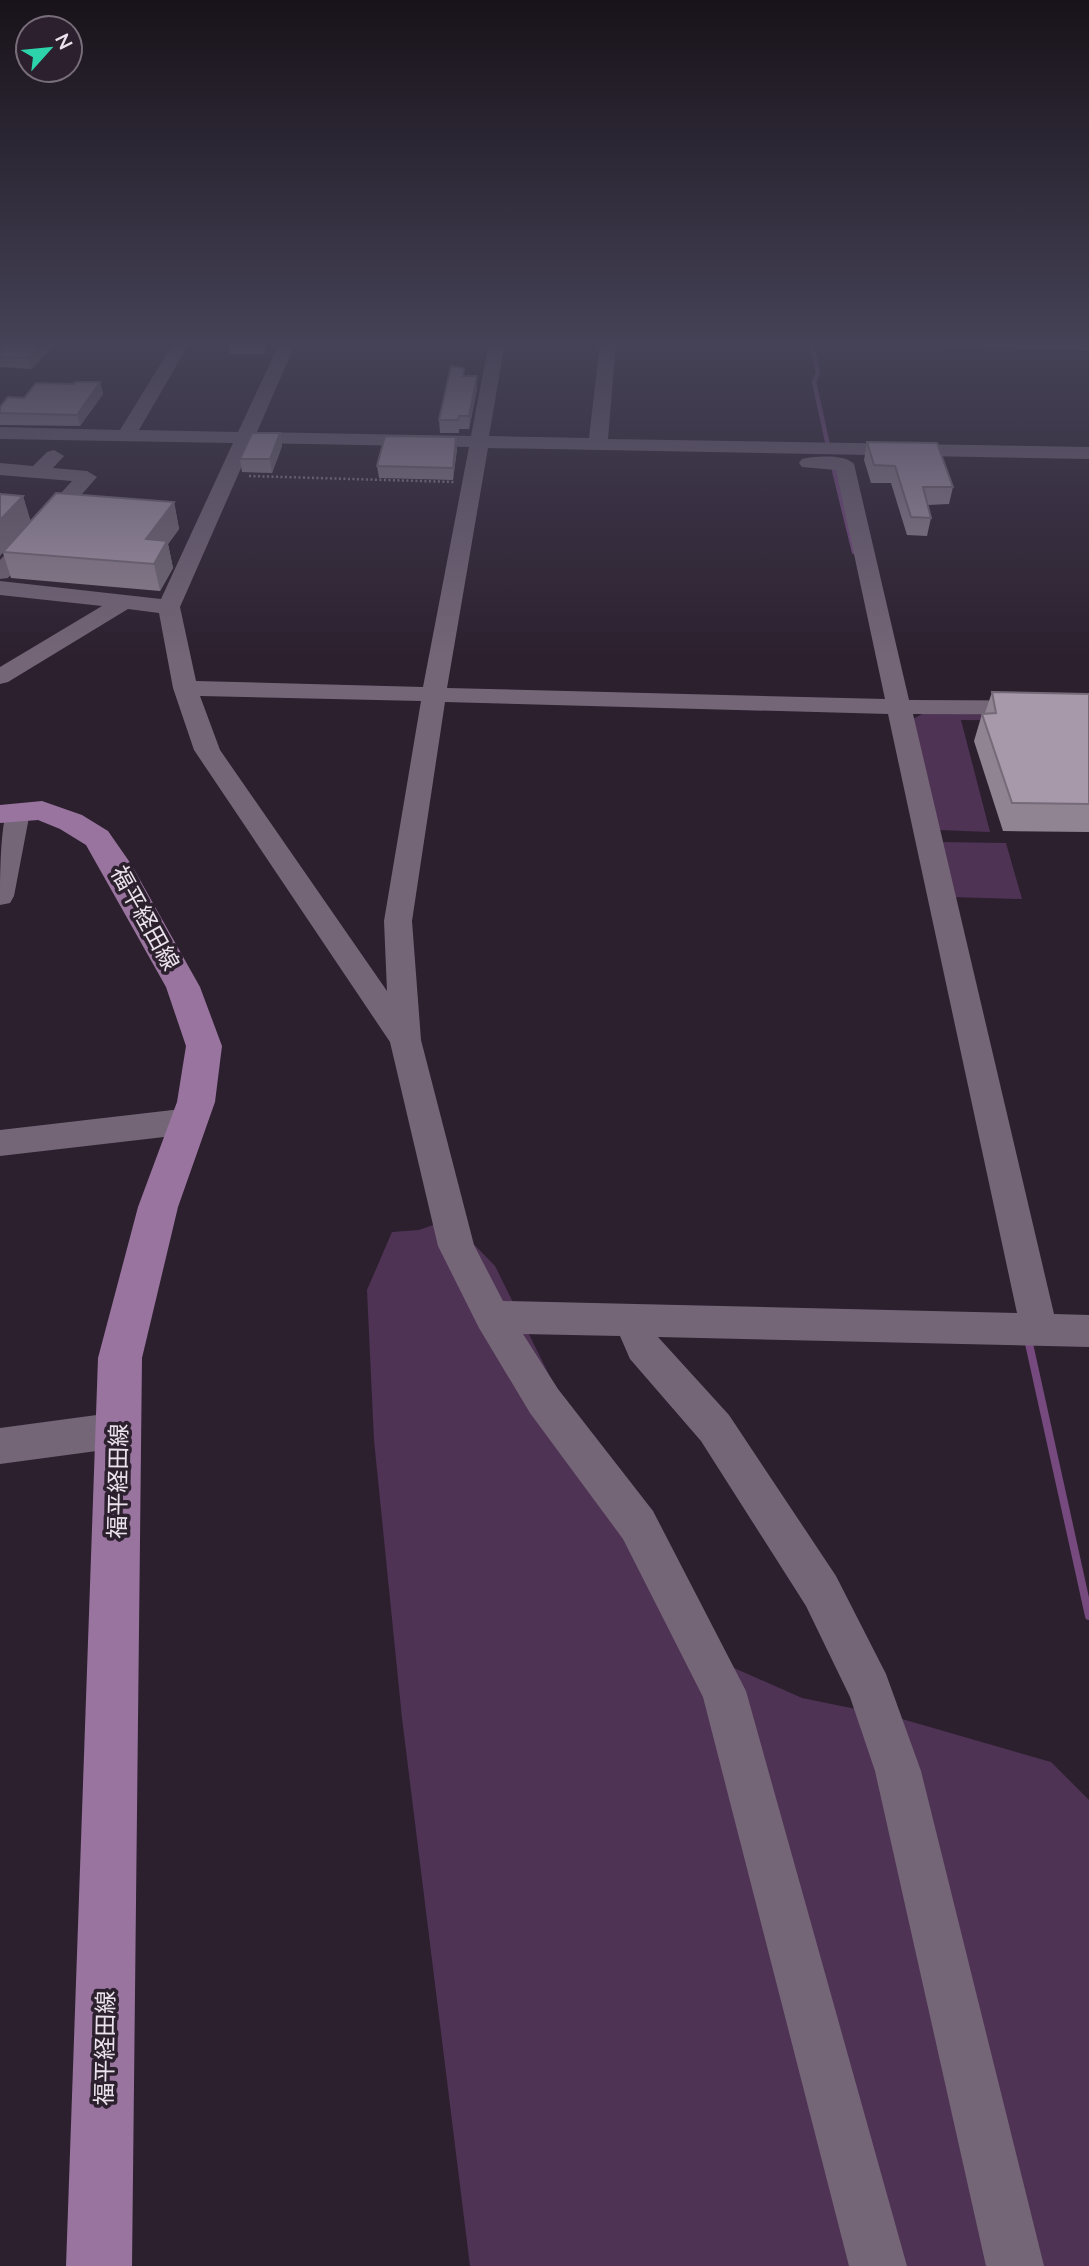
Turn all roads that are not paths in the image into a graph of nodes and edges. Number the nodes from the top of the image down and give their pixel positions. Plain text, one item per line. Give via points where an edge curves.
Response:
1 (62, 448) edge
2 (239, 448) edge
3 (479, 448) edge
4 (744, 448) edge
5 (829, 448) edge
6 (1089, 453) edge
7 (0, 468) edge
8 (38, 472) junction
9 (0, 573) edge
10 (0, 588) edge
11 (125, 600) junction
12 (169, 607) junction
13 (0, 677) edge
14 (186, 688) junction
15 (434, 695) junction
16 (899, 707) junction
17 (1089, 708) edge
18 (8, 813) edge
19 (0, 896) edge
20 (405, 1040) junction
21 (190, 1121) junction
22 (0, 1143) edge
23 (492, 1317) junction
24 (633, 1319) junction
25 (1039, 1329) junction
26 (1089, 1331) edge
27 (119, 1430) junction
28 (0, 1446) edge
29 (99, 2266) edge
30 (878, 2266) edge
31 (1014, 2266) edge

1 - 8 street
2 - 12 street
3 - 15 street
4 - 16 street via 749,456 766,461 844,464
5 - 6 street
7 - 8 street
8 - 9 street via 87,477
10 - 11 street
11 - 12 street
11 - 13 street
12 - 14 street
14 - 15 street
14 - 20 street via 207,750
15 - 16 street
15 - 20 street via 398,921
16 - 17 street
16 - 25 street
18 - 19 street
18 - 21 main road, 福平経田線 via 42,810 71,822 97,838 121,875 183,987 204,1046
20 - 23 street via 456,1246
21 - 22 street
21 - 27 main road, 福平経田線 via 158,1208 121,1358
23 - 24 street
23 - 30 street via 544,1401 638,1525 724,1691
24 - 25 street
24 - 31 street via 643,1347 715,1428 821,1591 870,1690 898,1770
25 - 26 street
27 - 28 street
27 - 29 main road, 福平経田線

